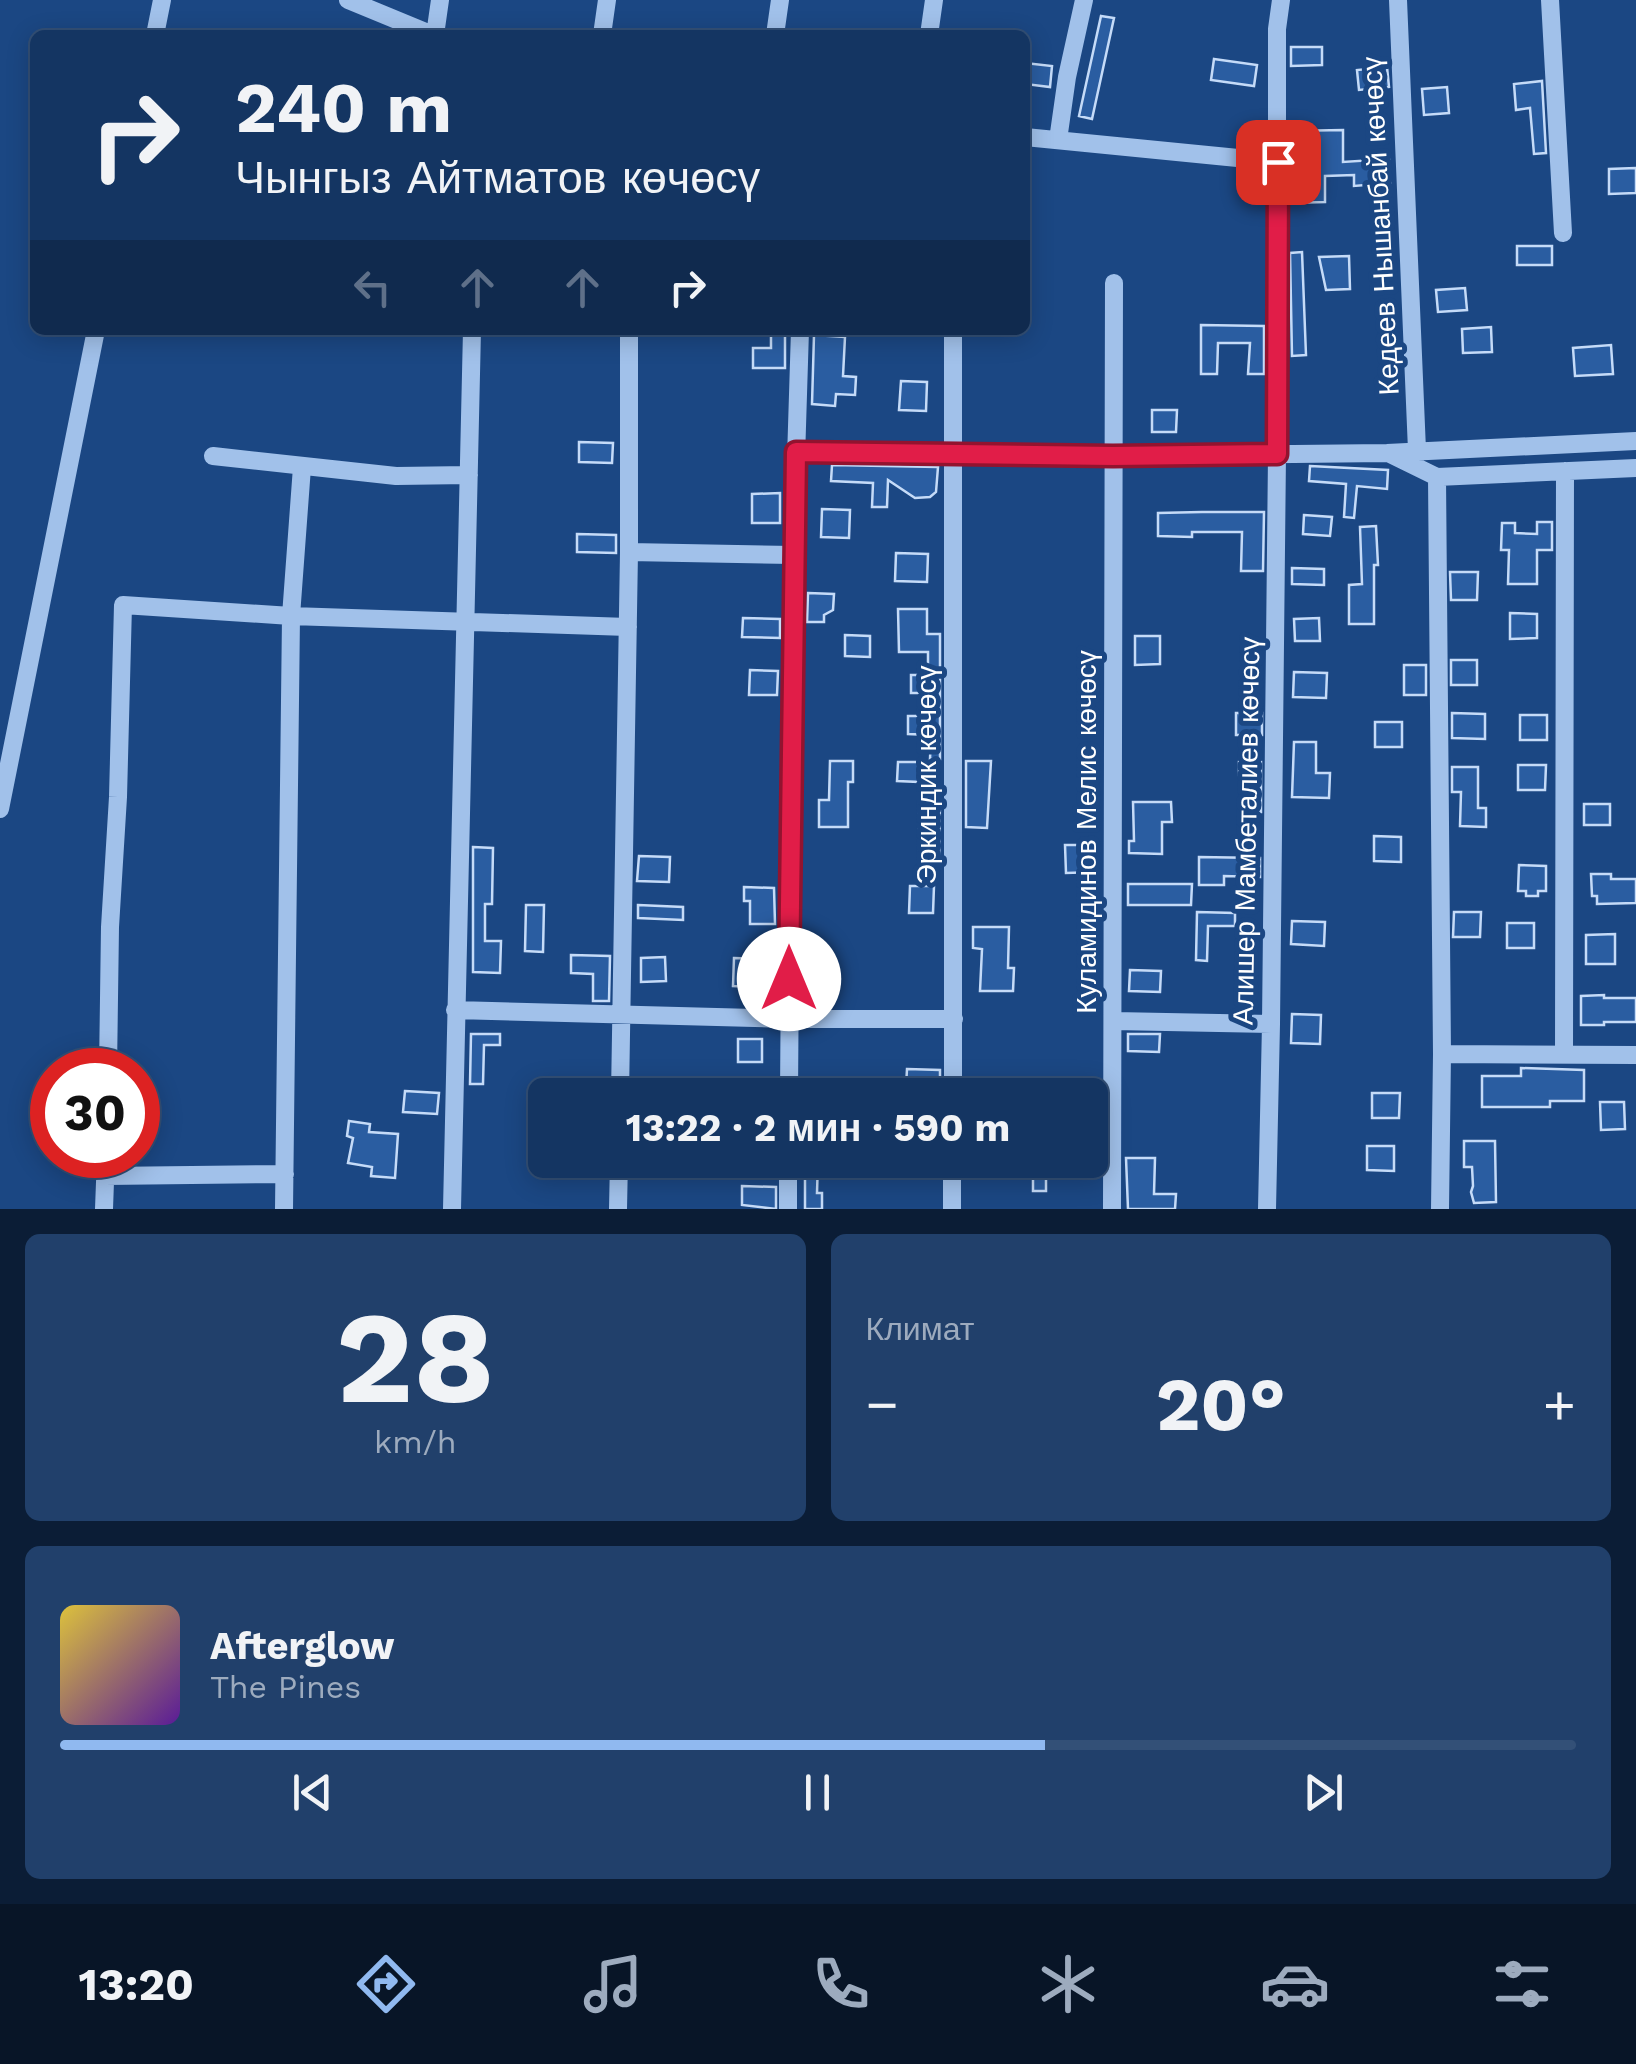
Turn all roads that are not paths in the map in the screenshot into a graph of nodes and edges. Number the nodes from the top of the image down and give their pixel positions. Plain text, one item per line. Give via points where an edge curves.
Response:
1 (162, 0) edge
2 (348, 0) edge
3 (440, 0) edge
4 (607, 0) edge
5 (780, 0) edge
6 (934, 0) edge
7 (1084, 0) edge
8 (1281, 0) edge
9 (1398, 0) edge
10 (1550, 0) edge
11 (389, 26) edge
12 (156, 30) edge
13 (435, 30) edge
14 (603, 30) edge
15 (776, 30) edge
16 (930, 30) edge
17 (1030, 137) edge
18 (1058, 140) junction
19 (1278, 162) junction
20 (1563, 233) dead end
21 (1114, 283) dead end
22 (95, 335) edge
23 (472, 335) edge
24 (629, 335) edge
25 (800, 335) edge
26 (953, 335) edge
27 (1636, 441) edge
28 (1418, 450) junction
29 (796, 452) junction
30 (1387, 453) junction
31 (1277, 454) junction
32 (953, 455) junction
33 (212, 456) dead end
34 (1113, 456) junction
35 (302, 467) junction
36 (1636, 468) edge
37 (1565, 471) junction
38 (469, 474) junction
39 (1437, 477) junction
40 (629, 552) junction
41 (794, 555) junction
42 (291, 616) junction
43 (466, 622) junction
44 (628, 627) junction
45 (0, 808) edge
46 (455, 1010) junction
47 (621, 1014) junction
48 (789, 1019) junction
49 (954, 1019) junction
50 (1114, 1021) junction
51 (1272, 1024) junction
52 (108, 1048) edge
53 (1442, 1054) junction
54 (1564, 1054) junction
55 (1636, 1056) edge
56 (620, 1078) edge
57 (788, 1078) edge
58 (953, 1078) edge
59 (285, 1174) junction
60 (160, 1175) edge
61 (106, 1178) edge
62 (619, 1178) edge
63 (788, 1178) edge
64 (952, 1178) edge
65 (104, 1209) edge
66 (284, 1209) edge
67 (452, 1209) edge
68 (618, 1209) edge
69 (788, 1209) edge
70 (952, 1209) edge
71 (1112, 1209) edge
72 (1266, 1209) edge
73 (1440, 1209) edge

1 - 12 street
2 - 11 street
3 - 13 street
4 - 14 street
5 - 15 street
6 - 16 street
7 - 18 street
8 - 19 street, Алишер Мамбеталиев көчөсү
9 - 28 street, Кедеев Нышанбай көчөсү
10 - 20 street
17 - 18 street
18 - 19 street
19 - 31 street, Алишер Мамбеталиев көчөсү
21 - 34 street, Куламидинов Мелис көчөсү
22 - 45 street
23 - 38 street
24 - 40 street
25 - 29 street
26 - 32 street, Эркиндик көчөсү
27 - 28 street
28 - 30 street
29 - 32 street
29 - 41 street
30 - 31 street
30 - 39 street
31 - 34 street
31 - 51 street, Алишер Мамбеталиев көчөсү
32 - 34 street
32 - 49 street, Эркиндик көчөсү
33 - 35 street
34 - 50 street, Куламидинов Мелис көчөсү
35 - 38 street via 396,476
35 - 42 street
36 - 37 street
37 - 39 street
37 - 54 street
38 - 43 street
39 - 53 street
40 - 41 street
40 - 44 street
41 - 48 street
42 - 43 street
42 - 52 street via 123,605
42 - 59 street
43 - 44 street
43 - 46 street
44 - 47 street
46 - 47 street
46 - 67 street
47 - 48 street
47 - 56 street
48 - 49 street
48 - 57 street
49 - 58 street, Эркиндик көчөсү
50 - 51 street
50 - 71 street, Куламидинов Мелис көчөсү
51 - 72 street, Алишер Мамбеталиев көчөсү
53 - 54 street
53 - 73 street
54 - 55 street
59 - 60 street
59 - 66 street
61 - 65 street
62 - 68 street
63 - 69 street
64 - 70 street

